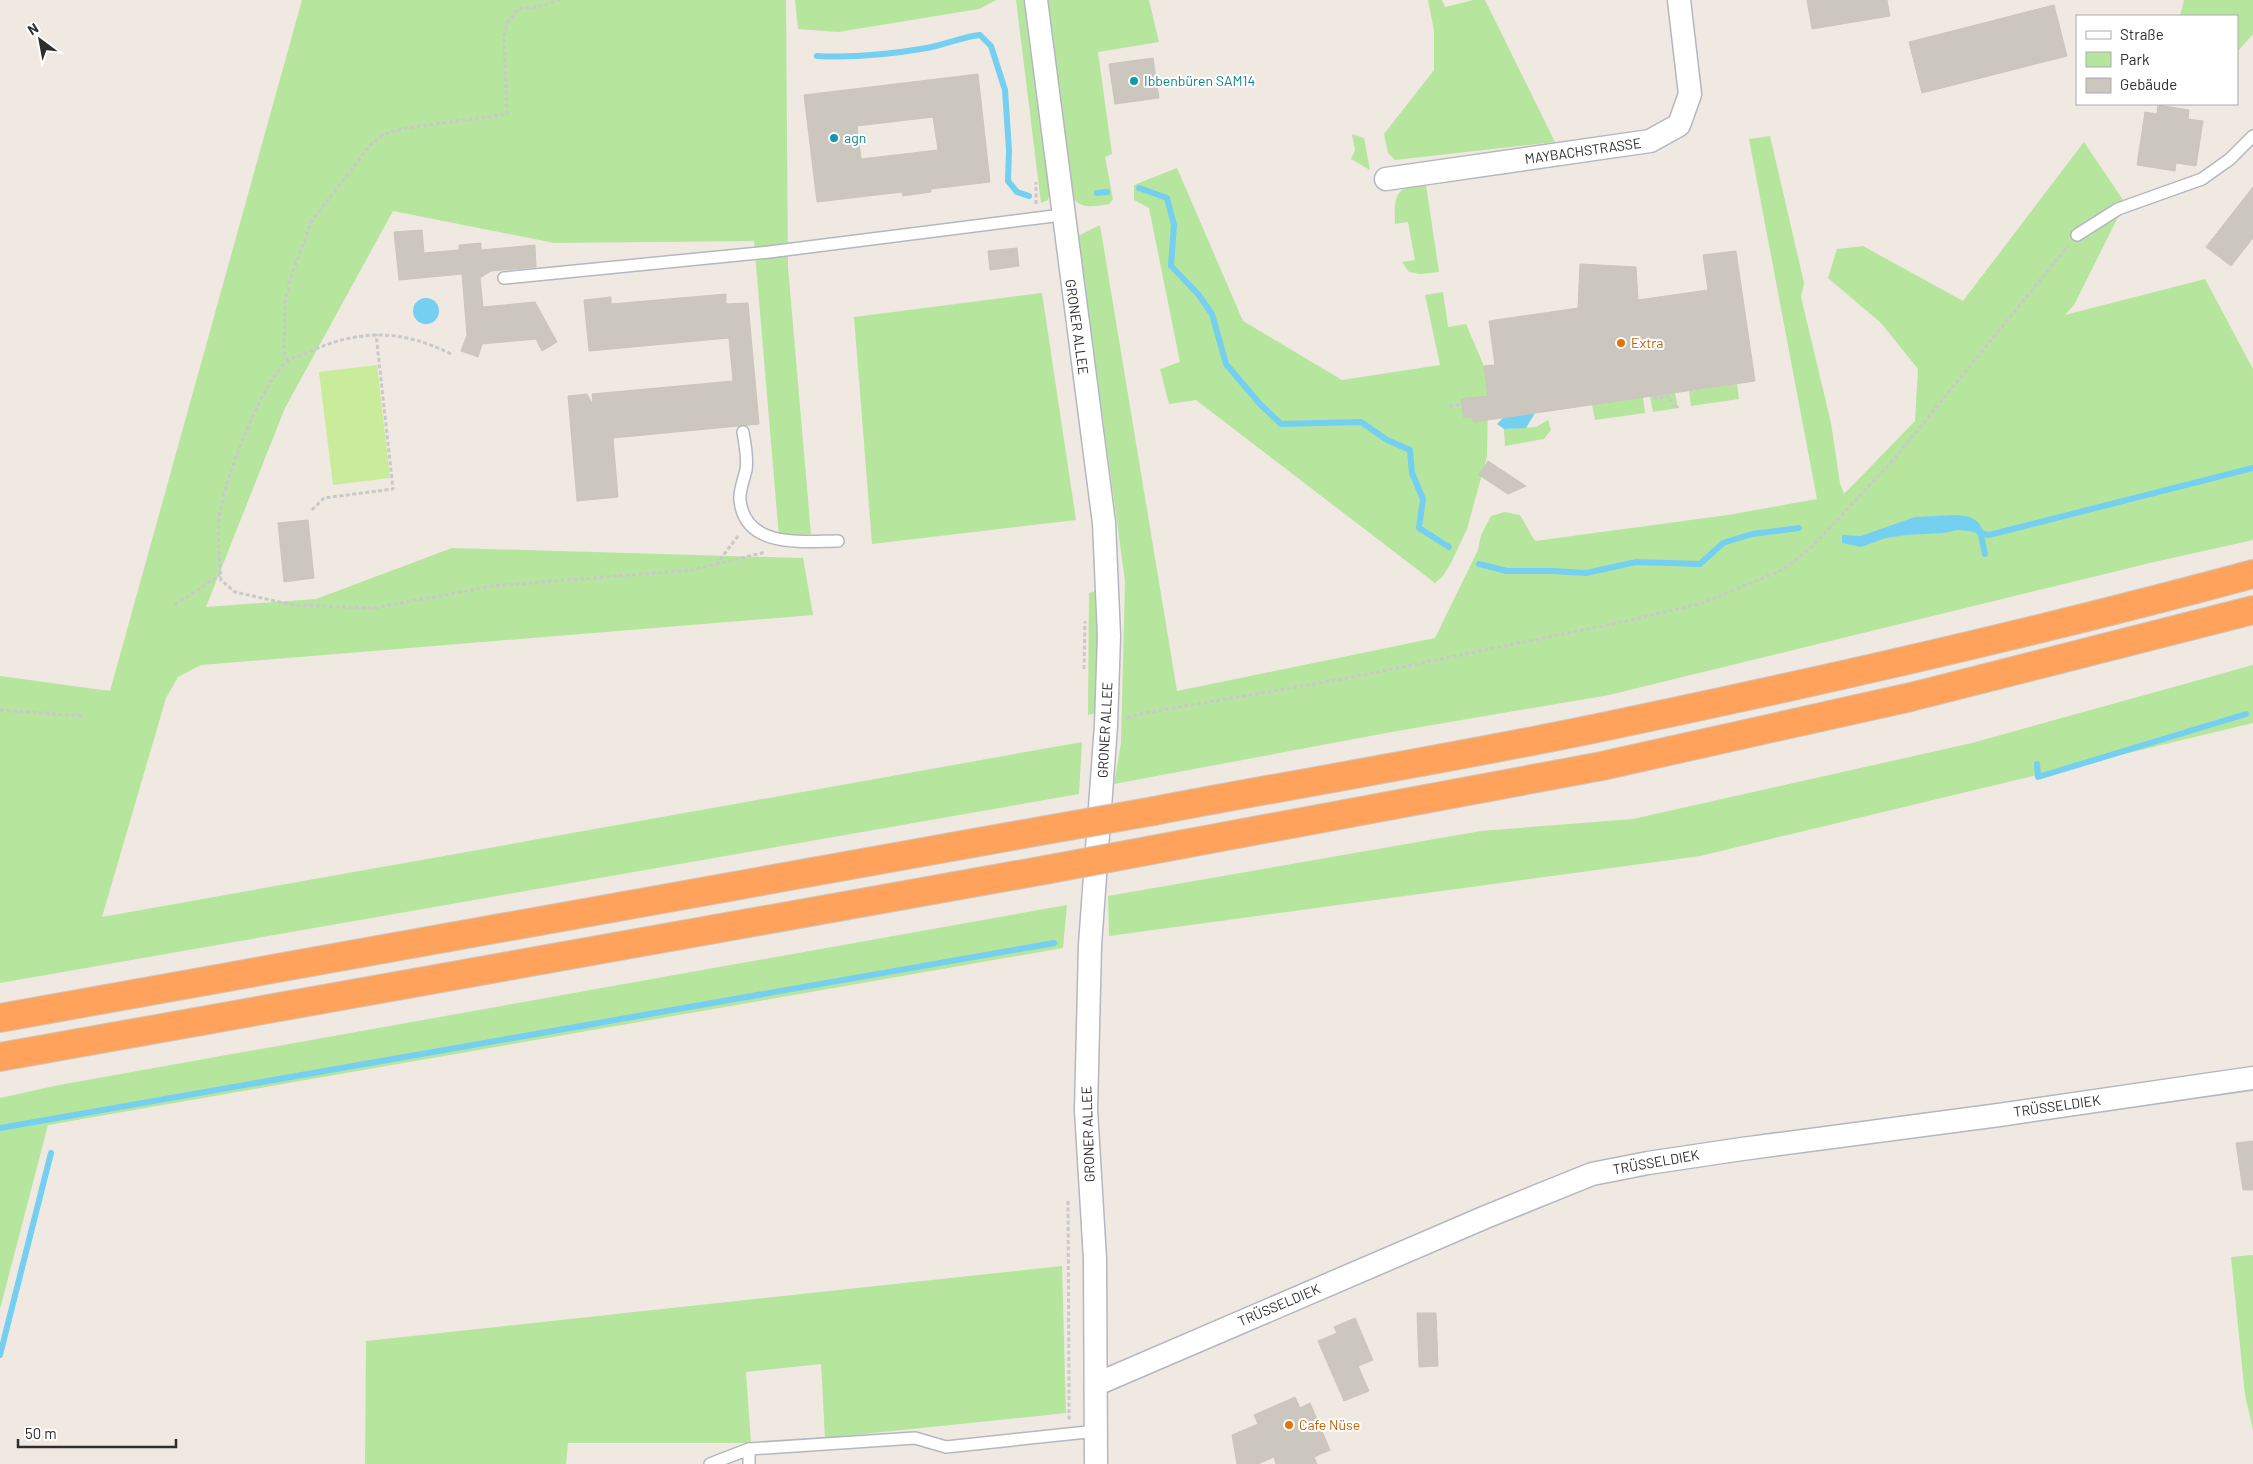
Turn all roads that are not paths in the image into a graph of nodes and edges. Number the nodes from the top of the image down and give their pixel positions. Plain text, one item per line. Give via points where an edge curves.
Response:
1 (1036, 0) edge
2 (1679, 0) edge
3 (2253, 136) edge
4 (1386, 179) dead end
5 (1062, 215) junction
6 (2077, 235) road end
7 (504, 278) dead end
8 (743, 432) dead end
9 (838, 541) dead end
10 (2253, 574) edge
11 (2253, 610) edge
12 (0, 1018) edge
13 (0, 1056) edge
14 (2253, 1078) edge
15 (1097, 1384) junction
16 (1097, 1431) junction
17 (749, 1449) junction
18 (710, 1464) edge
19 (749, 1464) edge
20 (1096, 1464) edge

1 - 5 street, GRONER ALLEE
2 - 4 street, MAYBACHSTRASSE via 1690,94 1679,124 1650,141
3 - 6 lane via 2202,180 2118,209
5 - 7 lane via 769,252
5 - 15 street, GRONER ALLEE via 1106,555 1109,636 1090,945 1086,1110 1095,1259
8 - 9 lane via 747,454 740,499 753,528 771,538
10 - 12 highway, bridge via 1849,674 1591,729 1154,811
11 - 13 highway, bridge via 1911,697 1602,766 1045,870
14 - 15 street, TRÜSSELDIEK via 1742,1149 1592,1174
15 - 16 street, GRONER ALLEE
16 - 17 lane via 946,1447 915,1438
16 - 20 street, GRONER ALLEE
17 - 18 lane
17 - 19 lane

